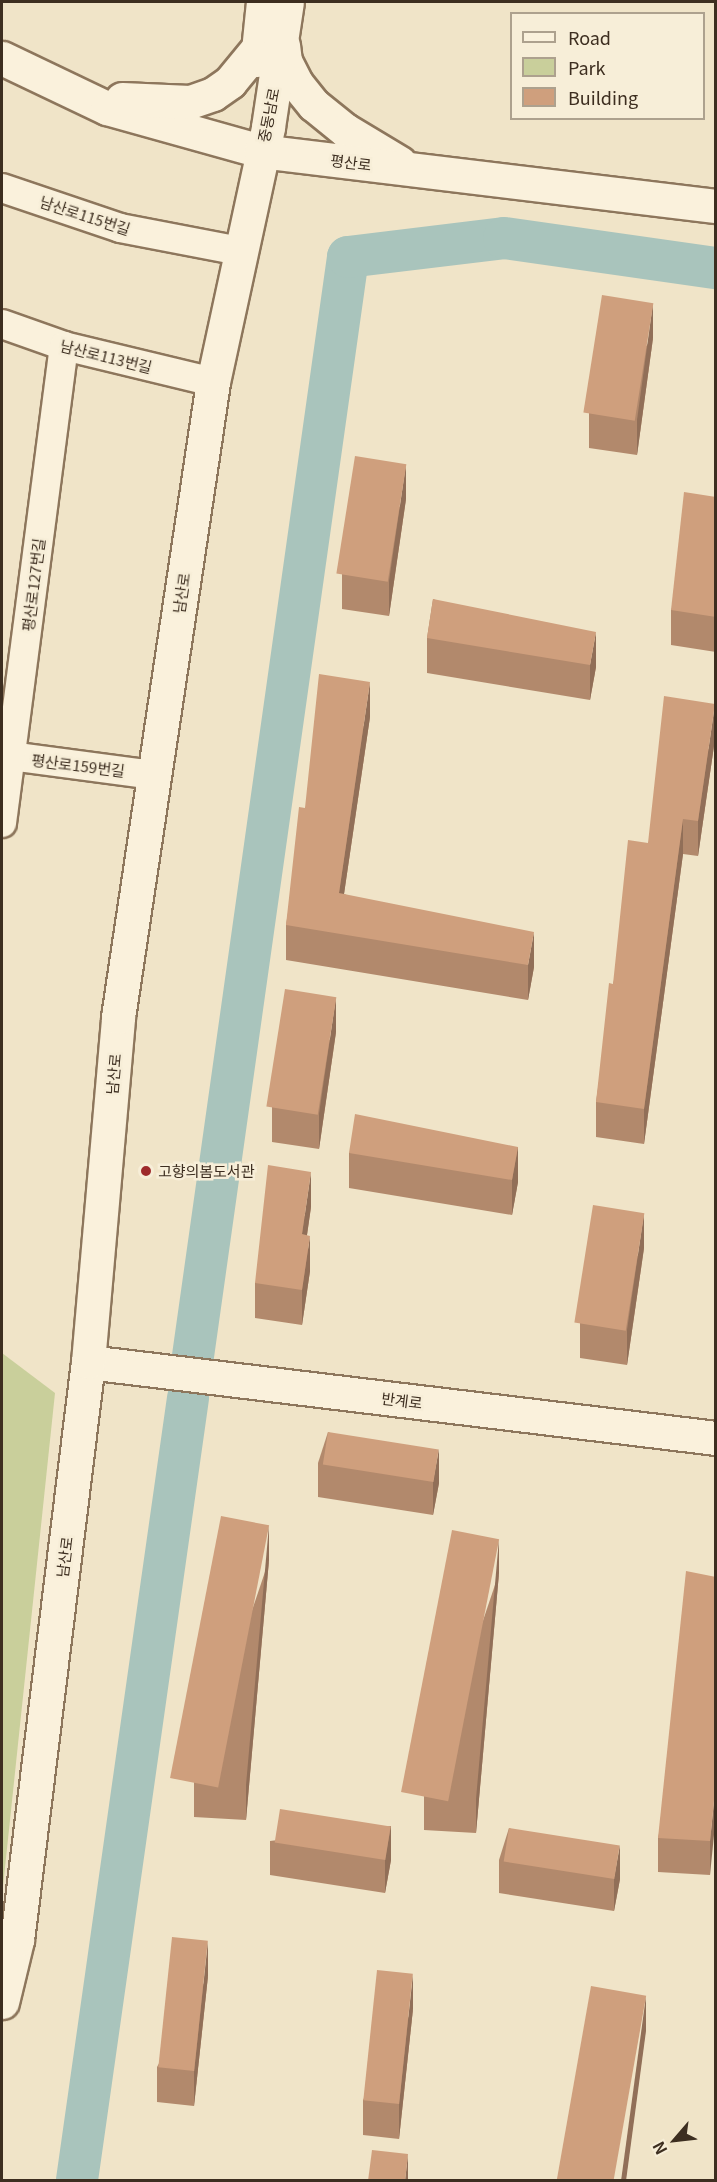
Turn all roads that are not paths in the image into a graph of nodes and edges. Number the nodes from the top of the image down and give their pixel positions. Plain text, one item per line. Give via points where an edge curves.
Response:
1 (263, 2) edge
2 (287, 2) edge
3 (270, 43) junction
4 (2, 58) edge
5 (78, 94) junction
6 (261, 150) junction
7 (418, 171) junction
8 (2, 188) edge
9 (716, 207) edge
10 (240, 251) junction
11 (2, 324) edge
12 (64, 346) junction
13 (213, 382) junction
14 (6, 756) edge
15 (154, 775) junction
16 (2, 823) edge
17 (88, 1362) junction
18 (716, 1438) edge
19 (2, 2002) edge

1 - 3 main road, 중동남로
2 - 3 main road, 중동남로
3 - 5 main road via 230,82 213,94 190,102
3 - 6 main road, 중동남로
3 - 7 main road via 314,105 381,154
4 - 5 main road, 평산로
5 - 6 main road, 평산로 via 107,108
6 - 7 main road, 평산로
6 - 10 main road, 남산로
7 - 9 main road, 평산로
8 - 10 street, 남산로115번길 via 120,228
10 - 13 main road, 남산로
11 - 12 street, 남산로113번길
12 - 13 street, 남산로113번길
12 - 14 street, 평산로127번길
13 - 15 main road, 남산로
14 - 15 street, 평산로159번길
14 - 16 street, 평산로127번길
15 - 17 main road, 남산로 via 118,1017
17 - 18 main road, 반계로
17 - 19 main road, 남산로 via 17,1940

